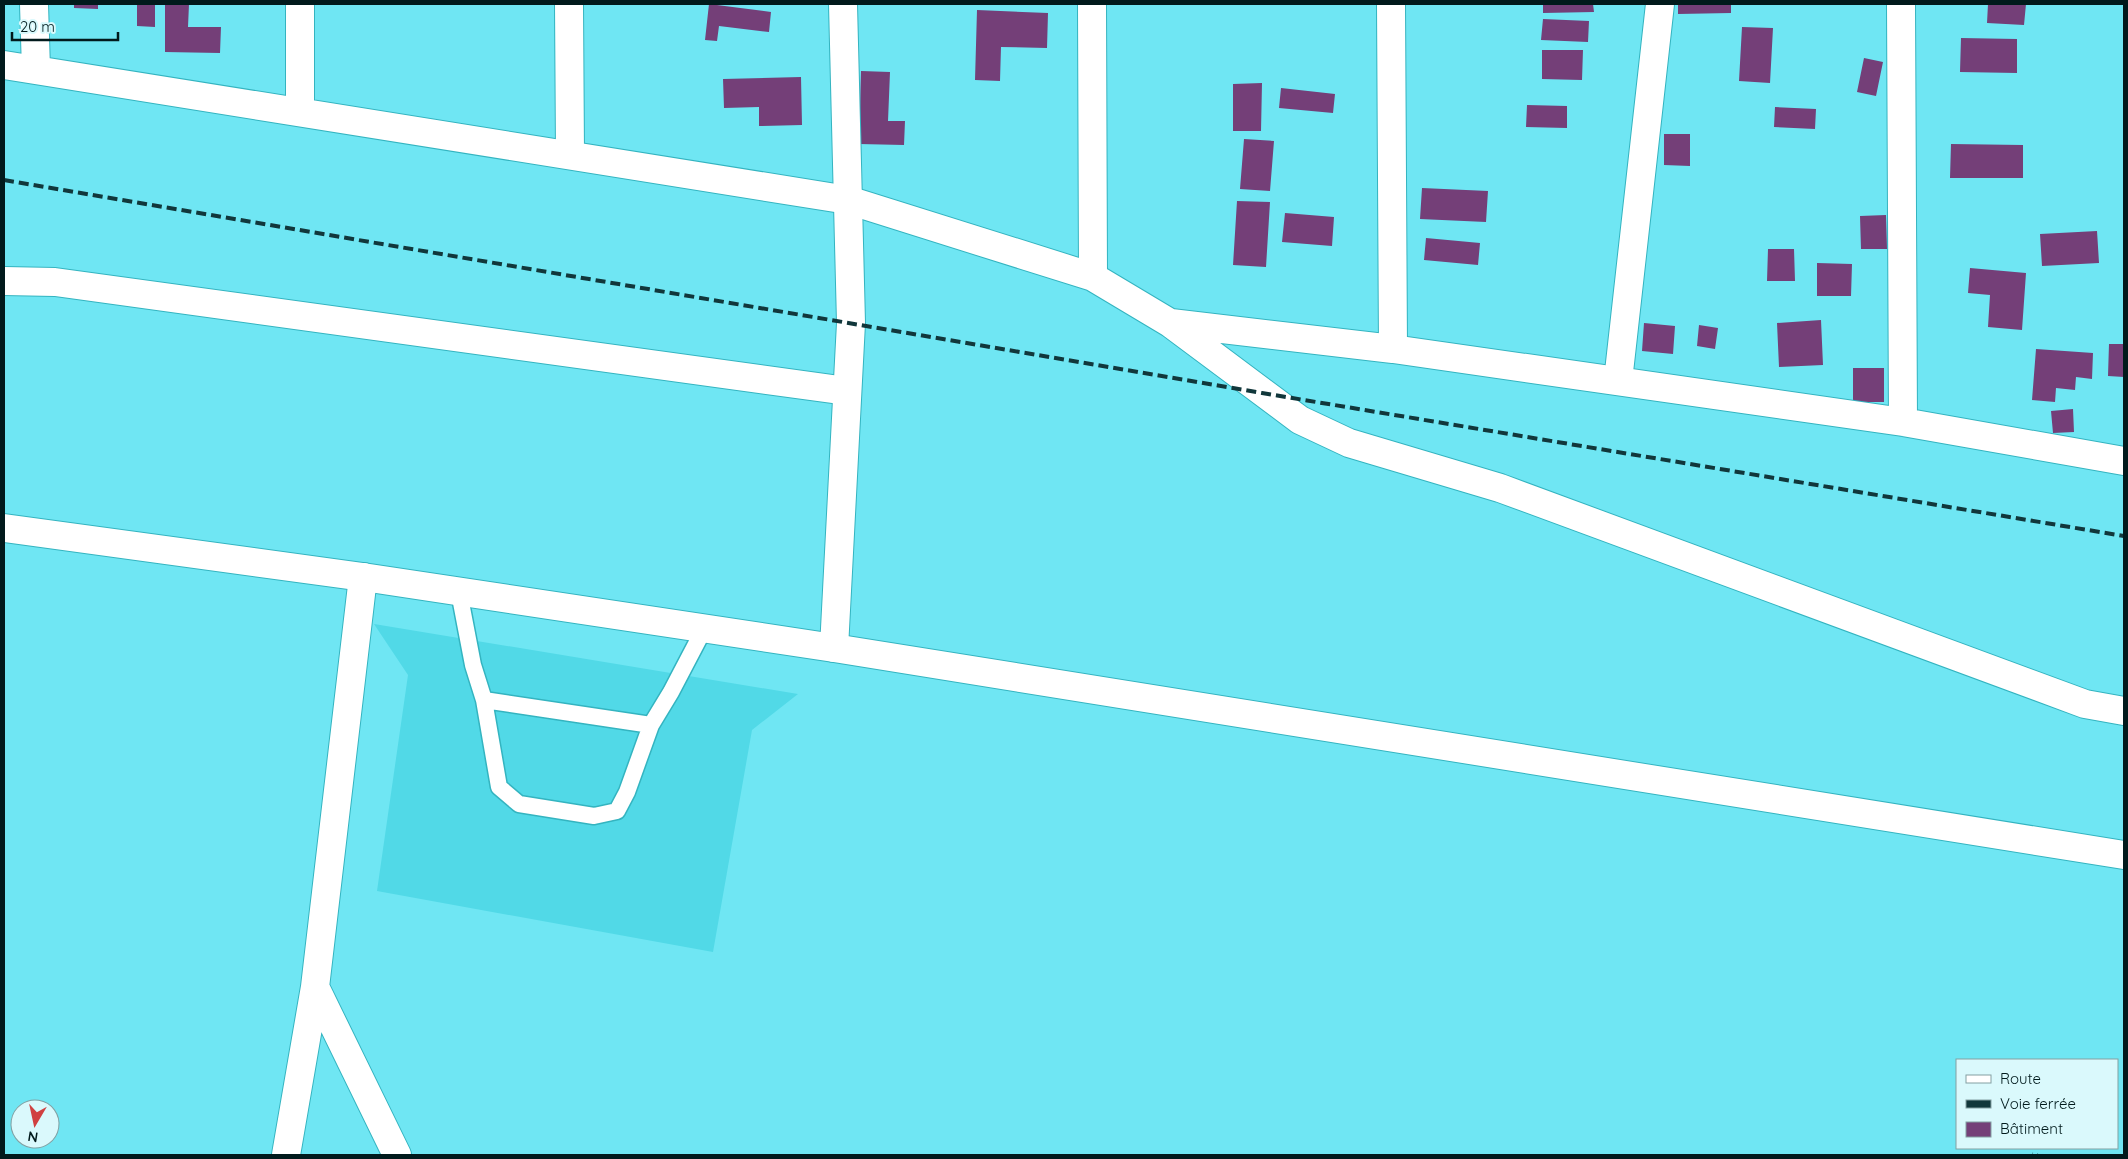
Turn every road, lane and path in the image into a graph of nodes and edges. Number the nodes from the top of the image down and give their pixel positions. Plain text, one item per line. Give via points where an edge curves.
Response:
1 (34, 4) edge
2 (300, 4) edge
3 (569, 4) edge
4 (843, 4) edge
5 (1092, 4) edge
6 (1391, 4) edge
7 (1660, 4) edge
8 (1901, 4) edge
9 (4, 65) edge
10 (36, 70) junction
11 (300, 112) junction
12 (570, 154) junction
13 (848, 200) junction
14 (1094, 277) junction
15 (4, 281) edge
16 (1170, 323) junction
17 (1393, 349) junction
18 (1618, 381) junction
19 (847, 391) junction
20 (1903, 422) junction
21 (2124, 462) edge
22 (4, 528) edge
23 (363, 577) junction
24 (459, 592) junction
25 (704, 629) junction
26 (834, 648) junction
27 (484, 700) junction
28 (2124, 711) edge
29 (651, 725) junction
30 (2124, 855) edge
31 (315, 987) junction
32 (2032, 1154) edge
33 (286, 1155) edge
34 (397, 1155) edge
35 (2042, 1155) edge

1 - 10 main road
2 - 11 main road
3 - 12 main road
4 - 13 main road
5 - 14 main road
6 - 17 main road
7 - 18 main road
8 - 20 main road
9 - 10 main road
10 - 11 main road
11 - 12 main road
12 - 13 main road
13 - 14 main road
13 - 19 main road via 851,323
14 - 16 main road
15 - 19 main road via 55,282
16 - 17 main road
16 - 28 main road via 1300,420 1349,442 1500,488 2085,704
17 - 18 main road
18 - 20 main road
19 - 26 main road
20 - 21 main road
22 - 23 main road
23 - 24 main road
23 - 31 main road
24 - 25 main road
24 - 27 lane via 473,665
25 - 26 main road
25 - 29 lane
26 - 30 main road
27 - 29 lane
27 - 29 lane via 499,787 519,804 594,816 617,811
31 - 33 main road
31 - 34 main road
32 - 35 path

